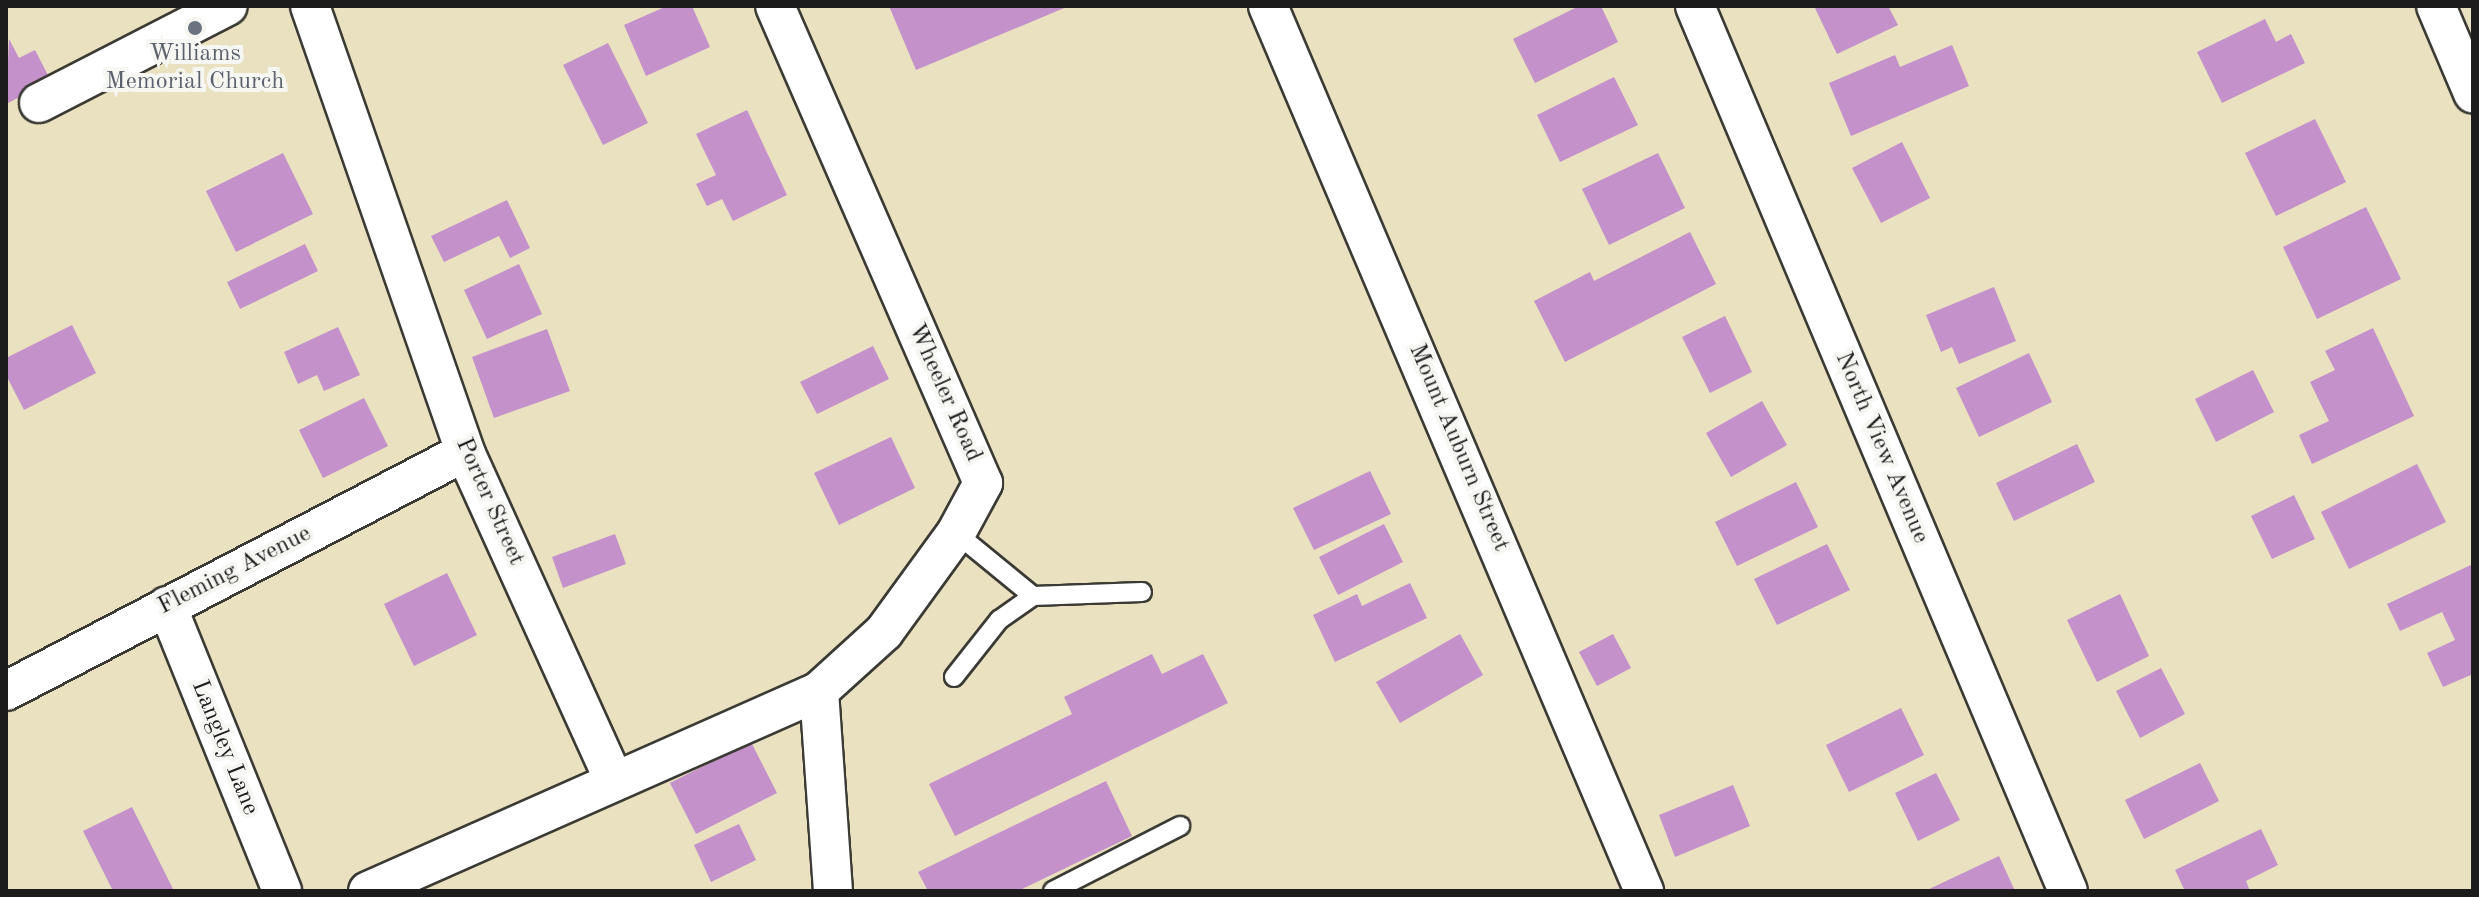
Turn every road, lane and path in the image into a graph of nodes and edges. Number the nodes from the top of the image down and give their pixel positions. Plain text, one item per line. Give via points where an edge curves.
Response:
1 (228, 6) edge
2 (310, 6) edge
3 (775, 6) edge
4 (1268, 6) edge
5 (1695, 6) edge
6 (2436, 6) edge
7 (2473, 93) edge
8 (39, 103) dead end
9 (465, 452) junction
10 (956, 533) junction
11 (1142, 592) dead end
12 (1033, 596) junction
13 (167, 606) junction
14 (954, 677) dead end
15 (6, 691) edge
16 (819, 691) junction
17 (614, 780) junction
18 (1180, 826) dead end
19 (282, 891) edge
20 (368, 891) edge
21 (833, 891) edge
22 (1053, 891) edge
23 (1644, 891) edge
24 (2068, 891) edge

1 - 8 street
2 - 9 street, Porter Street
3 - 10 street, Wheeler Road via 983,483
4 - 23 street, Mount Auburn Street
5 - 24 street, North View Avenue
6 - 7 street
9 - 13 street, Fleming Avenue
9 - 17 street, Porter Street
10 - 12 lane
10 - 16 street, Wheeler Road via 884,632
11 - 12 lane
12 - 14 lane via 999,620
13 - 15 street, Fleming Avenue
13 - 19 street, Langley Lane
16 - 17 street
16 - 21 street
17 - 20 street
18 - 22 lane

